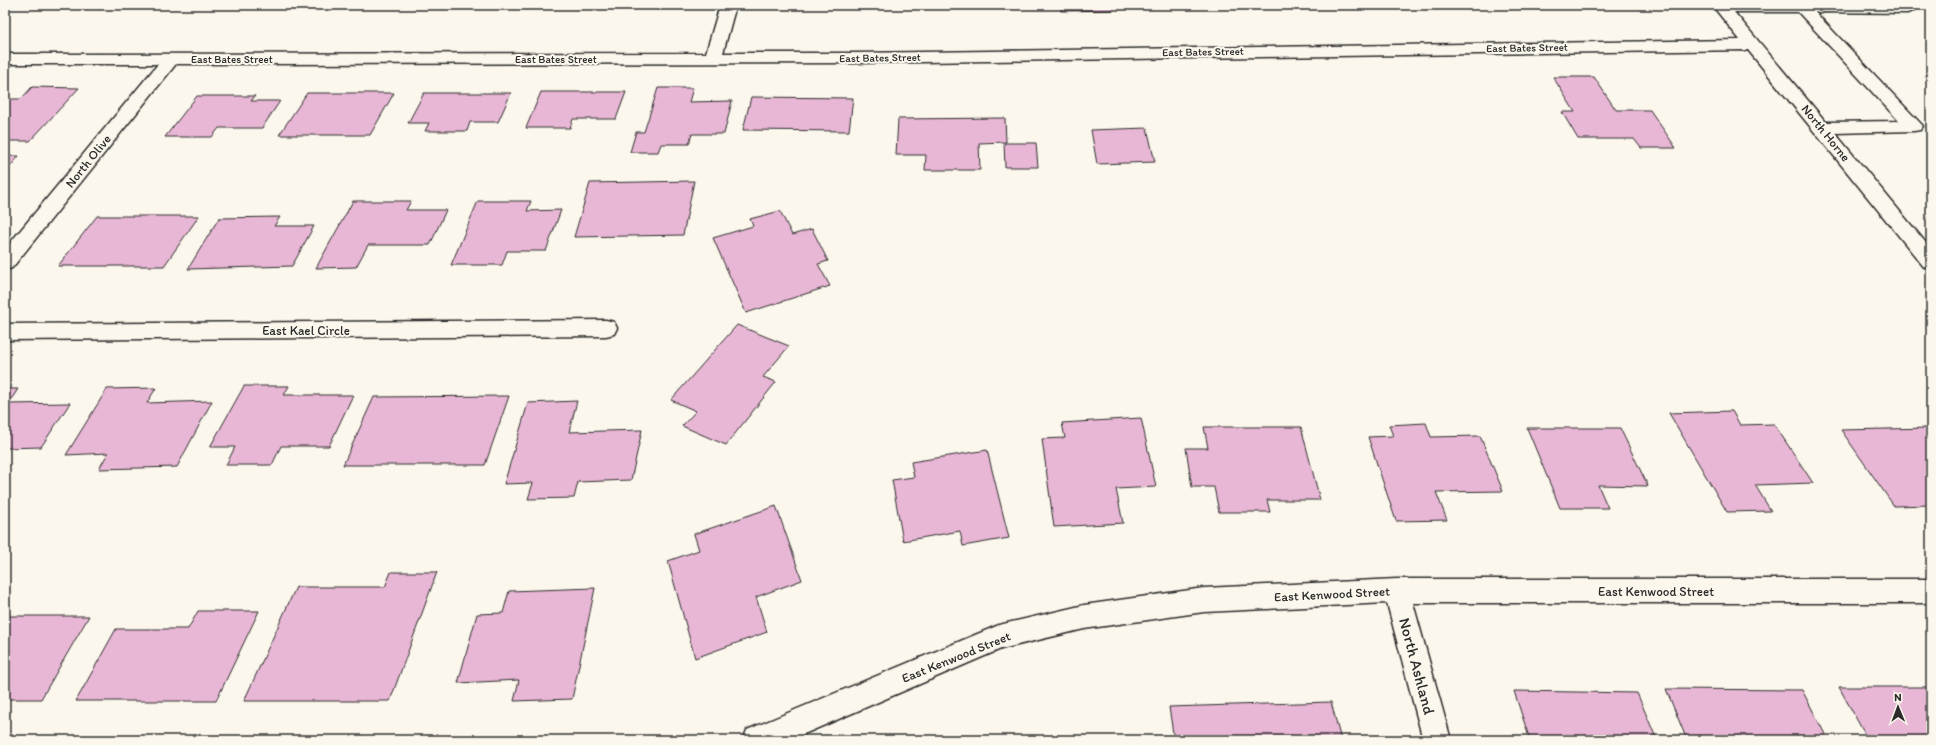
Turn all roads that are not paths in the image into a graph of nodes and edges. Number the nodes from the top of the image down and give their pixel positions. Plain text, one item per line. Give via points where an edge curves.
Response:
1 (728, 5) edge
2 (1721, 6) edge
3 (1802, 7) junction
4 (1907, 8) dead end
5 (1754, 45) junction
6 (713, 58) junction
7 (5, 59) edge
8 (171, 59) junction
9 (1822, 128) junction
10 (1912, 238) junction
11 (1931, 238) edge
12 (1931, 262) edge
13 (5, 263) edge
14 (606, 328) dead end
15 (5, 332) edge
16 (1397, 591) junction
17 (1931, 591) edge
18 (757, 740) edge
19 (1437, 740) edge

1 - 6 street
2 - 3 street
2 - 5 street, North Horne
3 - 4 street
3 - 9 street via 1914,126
5 - 6 street, East Bates Street
5 - 9 street, North Horne
6 - 8 street, East Bates Street
7 - 8 street, East Bates Street
8 - 13 street, North Olive
9 - 10 street, North Horne
10 - 11 street
10 - 12 street, North Horne
14 - 15 street, East Kael Circle
16 - 17 street, East Kenwood Street
16 - 18 street, East Kenwood Street via 1204,600 1084,617 999,638
16 - 19 street, North Ashland

